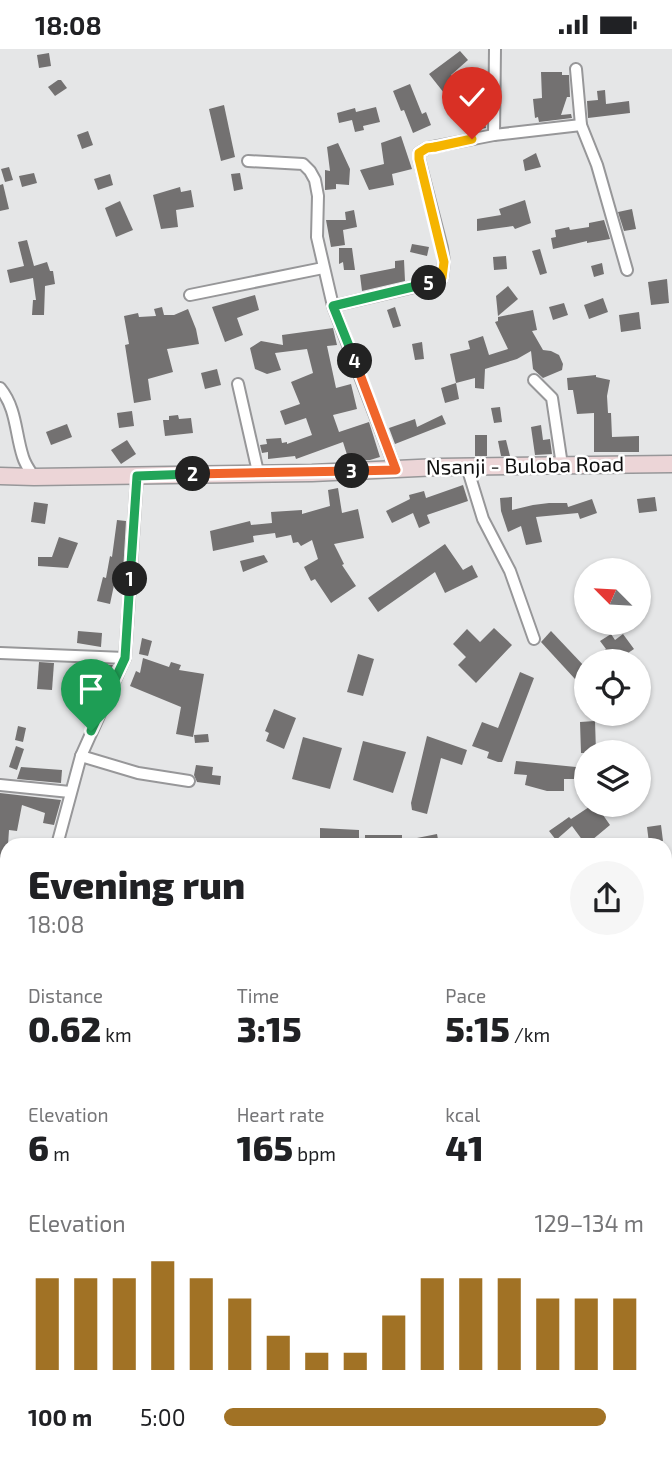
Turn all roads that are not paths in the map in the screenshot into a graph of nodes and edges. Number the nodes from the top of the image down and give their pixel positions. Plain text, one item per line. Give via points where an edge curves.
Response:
1 (495, 49) edge
2 (576, 69) dead end
3 (581, 125) junction
4 (494, 135) junction
5 (248, 161) dead end
6 (323, 268) junction
7 (627, 270) dead end
8 (190, 296) dead end
9 (333, 306) junction
10 (534, 380) dead end
11 (238, 384) dead end
12 (0, 388) edge
13 (672, 464) edge
14 (562, 465) junction
15 (467, 467) junction
16 (396, 470) junction
17 (258, 473) junction
18 (0, 476) edge
19 (137, 476) junction
20 (34, 477) junction
21 (534, 639) dead end
22 (0, 653) edge
23 (125, 658) junction
24 (81, 756) junction
25 (189, 781) dead end
26 (0, 785) edge
27 (70, 792) junction
28 (59, 838) edge

1 - 4 street
2 - 3 street
3 - 4 street
3 - 7 street
4 - 9 street via 419,153 444,262 442,278
5 - 6 street via 290,162 310,170 317,188 317,237
6 - 8 street
6 - 9 street
9 - 16 street
10 - 14 street via 552,398
11 - 17 street
12 - 20 street via 8,398 23,458
13 - 14 main road, Nsanji - Buloba Road
14 - 15 main road, Nsanji - Buloba Road
15 - 16 main road, Nsanji - Buloba Road
15 - 21 street via 483,519 510,571
16 - 17 main road, Nsanji - Buloba Road
17 - 19 main road, Nsanji - Buloba Road
18 - 20 main road, Nsanji - Buloba Road
19 - 20 main road, Nsanji - Buloba Road
19 - 23 street
22 - 23 street
23 - 24 street
24 - 25 street via 138,773
24 - 27 street
26 - 27 street
27 - 28 street

